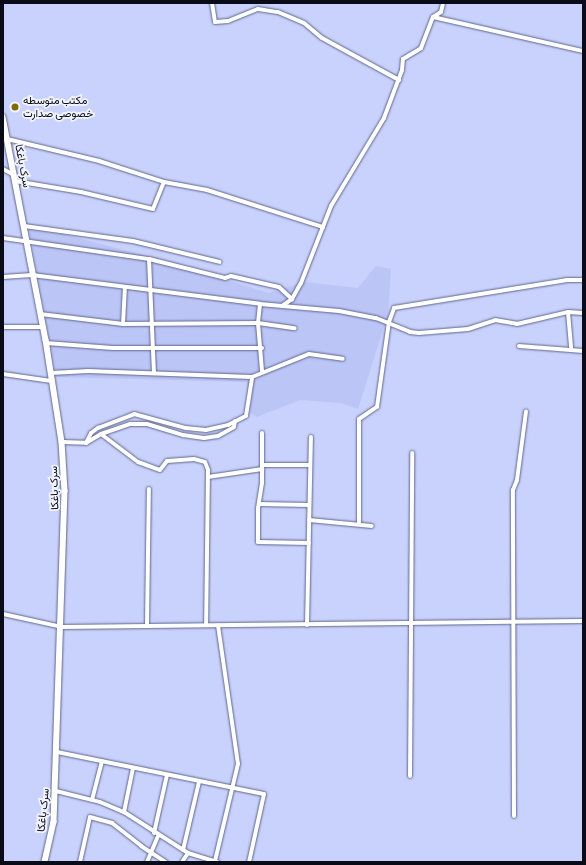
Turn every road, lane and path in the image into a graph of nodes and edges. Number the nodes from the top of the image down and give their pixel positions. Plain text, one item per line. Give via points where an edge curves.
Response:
1 (212, 3) edge
2 (443, 3) edge
3 (433, 17) junction
4 (583, 51) edge
5 (399, 80) junction
6 (3, 117) edge
7 (7, 139) junction
8 (3, 169) edge
9 (15, 178) junction
10 (164, 182) junction
11 (24, 226) junction
12 (323, 227) junction
13 (3, 238) edge
14 (27, 242) junction
15 (149, 259) junction
16 (220, 262) dead end
17 (32, 275) junction
18 (3, 278) edge
19 (583, 280) edge
20 (125, 288) junction
21 (151, 288) junction
22 (292, 299) junction
23 (260, 304) junction
24 (282, 306) junction
25 (568, 312) junction
26 (583, 313) edge
27 (40, 314) junction
28 (389, 322) junction
29 (258, 323) junction
30 (123, 324) junction
31 (152, 324) junction
32 (3, 327) edge
33 (43, 327) junction
34 (295, 328) dead end
35 (46, 343) junction
36 (519, 346) dead end
37 (151, 347) junction
38 (262, 348) junction
39 (571, 348) junction
40 (583, 351) edge
41 (343, 360) dead end
42 (262, 371) junction
43 (51, 373) junction
44 (154, 373) junction
45 (3, 374) edge
46 (252, 377) junction
47 (52, 381) junction
48 (526, 412) dead end
49 (235, 421) junction
50 (262, 433) dead end
51 (101, 434) junction
52 (311, 437) dead end
53 (62, 442) junction
54 (86, 443) junction
55 (412, 453) dead end
56 (310, 465) junction
57 (262, 467) junction
58 (208, 477) junction
59 (149, 489) dead end
60 (259, 504) junction
61 (309, 505) junction
62 (309, 520) junction
63 (359, 524) junction
64 (372, 526) dead end
65 (309, 543) junction
66 (3, 614) edge
67 (583, 620) edge
68 (512, 623) junction
69 (410, 624) junction
70 (147, 625) junction
71 (206, 625) junction
72 (218, 625) junction
73 (307, 625) junction
74 (62, 627) junction
75 (57, 752) junction
76 (102, 761) junction
77 (133, 768) junction
78 (167, 775) junction
79 (410, 776) dead end
80 (199, 782) junction
81 (231, 788) junction
82 (56, 791) junction
83 (92, 800) junction
84 (124, 812) junction
85 (514, 816) dead end
86 (156, 834) junction
87 (183, 850) junction
88 (150, 851) junction
89 (188, 853) junction
90 (44, 862) edge
91 (80, 862) edge
92 (147, 862) edge
93 (166, 862) edge
94 (182, 862) edge
95 (217, 862) edge
96 (249, 862) edge

1 - 5 street via 215,22 228,21 258,9 278,12 304,23 322,38
2 - 3 street via 441,12
3 - 4 street
3 - 5 street via 421,48 403,59
5 - 12 street via 384,118 331,206
6 - 7 street, سرک باغکا
7 - 9 street, سرک باغکا
7 - 10 street via 99,161
8 - 9 street
9 - 10 street via 153,209
9 - 11 street, سرک باغکا
10 - 12 street via 207,190
11 - 14 street, سرک باغکا
11 - 16 street via 133,241
12 - 22 street
13 - 14 street
14 - 15 street
14 - 17 street, سرک باغکا
15 - 21 street
15 - 22 street via 225,278 231,276 279,287
17 - 18 street
17 - 20 street
17 - 27 street, سرک باغکا
19 - 28 street via 566,280 394,308
20 - 21 street
20 - 30 street
21 - 23 street
21 - 31 street
22 - 24 street
23 - 24 street
23 - 29 street
24 - 28 street via 339,311
25 - 26 street
25 - 28 street via 517,324 495,320 468,329 419,333 410,332
25 - 39 street
27 - 30 street
27 - 33 street, سرک باغکا
28 - 63 street via 377,407 359,419
29 - 31 street
29 - 34 street
29 - 38 street
30 - 31 street
31 - 37 street
32 - 33 street
33 - 35 street, سرک باغکا
35 - 37 street via 113,348
35 - 43 street, سرک باغکا
36 - 39 street
37 - 38 street via 194,350
37 - 44 street
38 - 42 street
39 - 40 street
41 - 42 street via 309,354
42 - 46 street
43 - 44 street
43 - 47 street, سرک باغکا
44 - 46 street
45 - 47 street
46 - 49 street via 246,416
47 - 53 street, سرک باغکا
48 - 68 street via 517,480 513,490
49 - 51 street via 234,427 218,436 204,438 183,435 147,424 130,424
49 - 54 street via 206,430 186,428 134,414 98,428 91,433
50 - 57 street
51 - 54 street
51 - 58 street via 138,462 160,470 167,461 194,459 205,462
52 - 56 street
53 - 54 street
53 - 74 street, سرک باغکا via 65,491
55 - 69 street
56 - 57 street
56 - 61 street
57 - 58 street
57 - 60 street
58 - 71 street
59 - 70 street
60 - 61 street
60 - 65 street via 259,543
61 - 62 street
62 - 63 street
62 - 65 street
63 - 64 street
65 - 73 street
66 - 74 street
67 - 68 street
68 - 69 street
68 - 85 street
69 - 73 street
69 - 79 street
70 - 71 street
70 - 74 street
71 - 72 street
72 - 73 street
72 - 81 street via 238,764
74 - 75 street, سرک باغکا
75 - 76 street
75 - 82 street, سرک باغکا
76 - 77 street
76 - 83 street
77 - 78 street
77 - 84 street
78 - 80 street
78 - 86 street
80 - 81 street
80 - 87 street
81 - 95 street
81 - 96 street via 264,794
82 - 83 street
82 - 90 street, سرک باغکا via 54,822
83 - 84 street
84 - 86 street
86 - 87 street
86 - 88 street
87 - 89 street
88 - 91 street via 112,823 90,817
88 - 92 street
88 - 93 street
89 - 94 street
89 - 95 street

